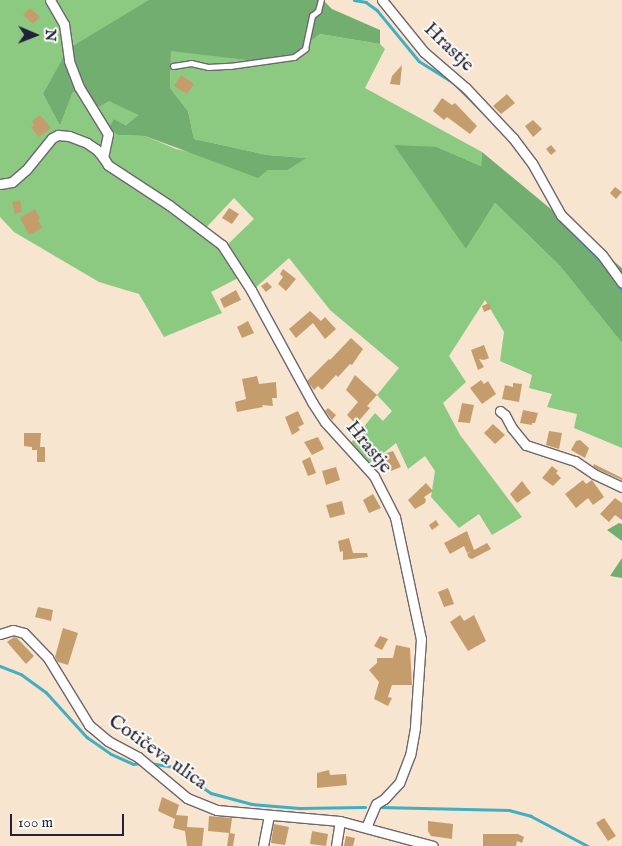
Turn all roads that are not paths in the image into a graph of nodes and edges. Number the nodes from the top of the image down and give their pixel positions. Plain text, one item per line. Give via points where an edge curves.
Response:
1 (50, 0) edge
2 (321, 0) edge
3 (382, 0) edge
4 (173, 66) dead end
5 (103, 156) junction
6 (0, 184) edge
7 (622, 283) edge
8 (500, 411) dead end
9 (622, 487) edge
10 (0, 634) edge
11 (269, 816) junction
12 (340, 821) junction
13 (366, 828) junction
14 (416, 844) edge
15 (263, 846) edge
16 (336, 846) edge
17 (433, 846) edge

1 - 5 street via 64,24 69,61 79,87 108,134
2 - 4 lane via 318,11 312,16 305,49 294,58 230,66 208,67 191,63
3 - 7 street, Hrastje via 424,52 466,88 513,138 532,162 561,216 602,255
5 - 6 street, Hrastje via 87,143 58,135 12,182
5 - 13 street, Hrastje via 108,165 222,245 251,290 312,402 325,422 374,476 395,517 421,639 415,728 410,755 399,783 376,804
8 - 9 street via 526,445 575,461
10 - 11 street, Cotičeva ulica via 13,630 24,633 48,658 89,725 108,741 146,763 187,798 217,810
11 - 12 street, Cotičeva ulica
11 - 15 street
12 - 13 street, Cotičeva ulica
12 - 16 street
13 - 14 street, Cotičeva ulica
14 - 17 street, Cotičeva ulica

